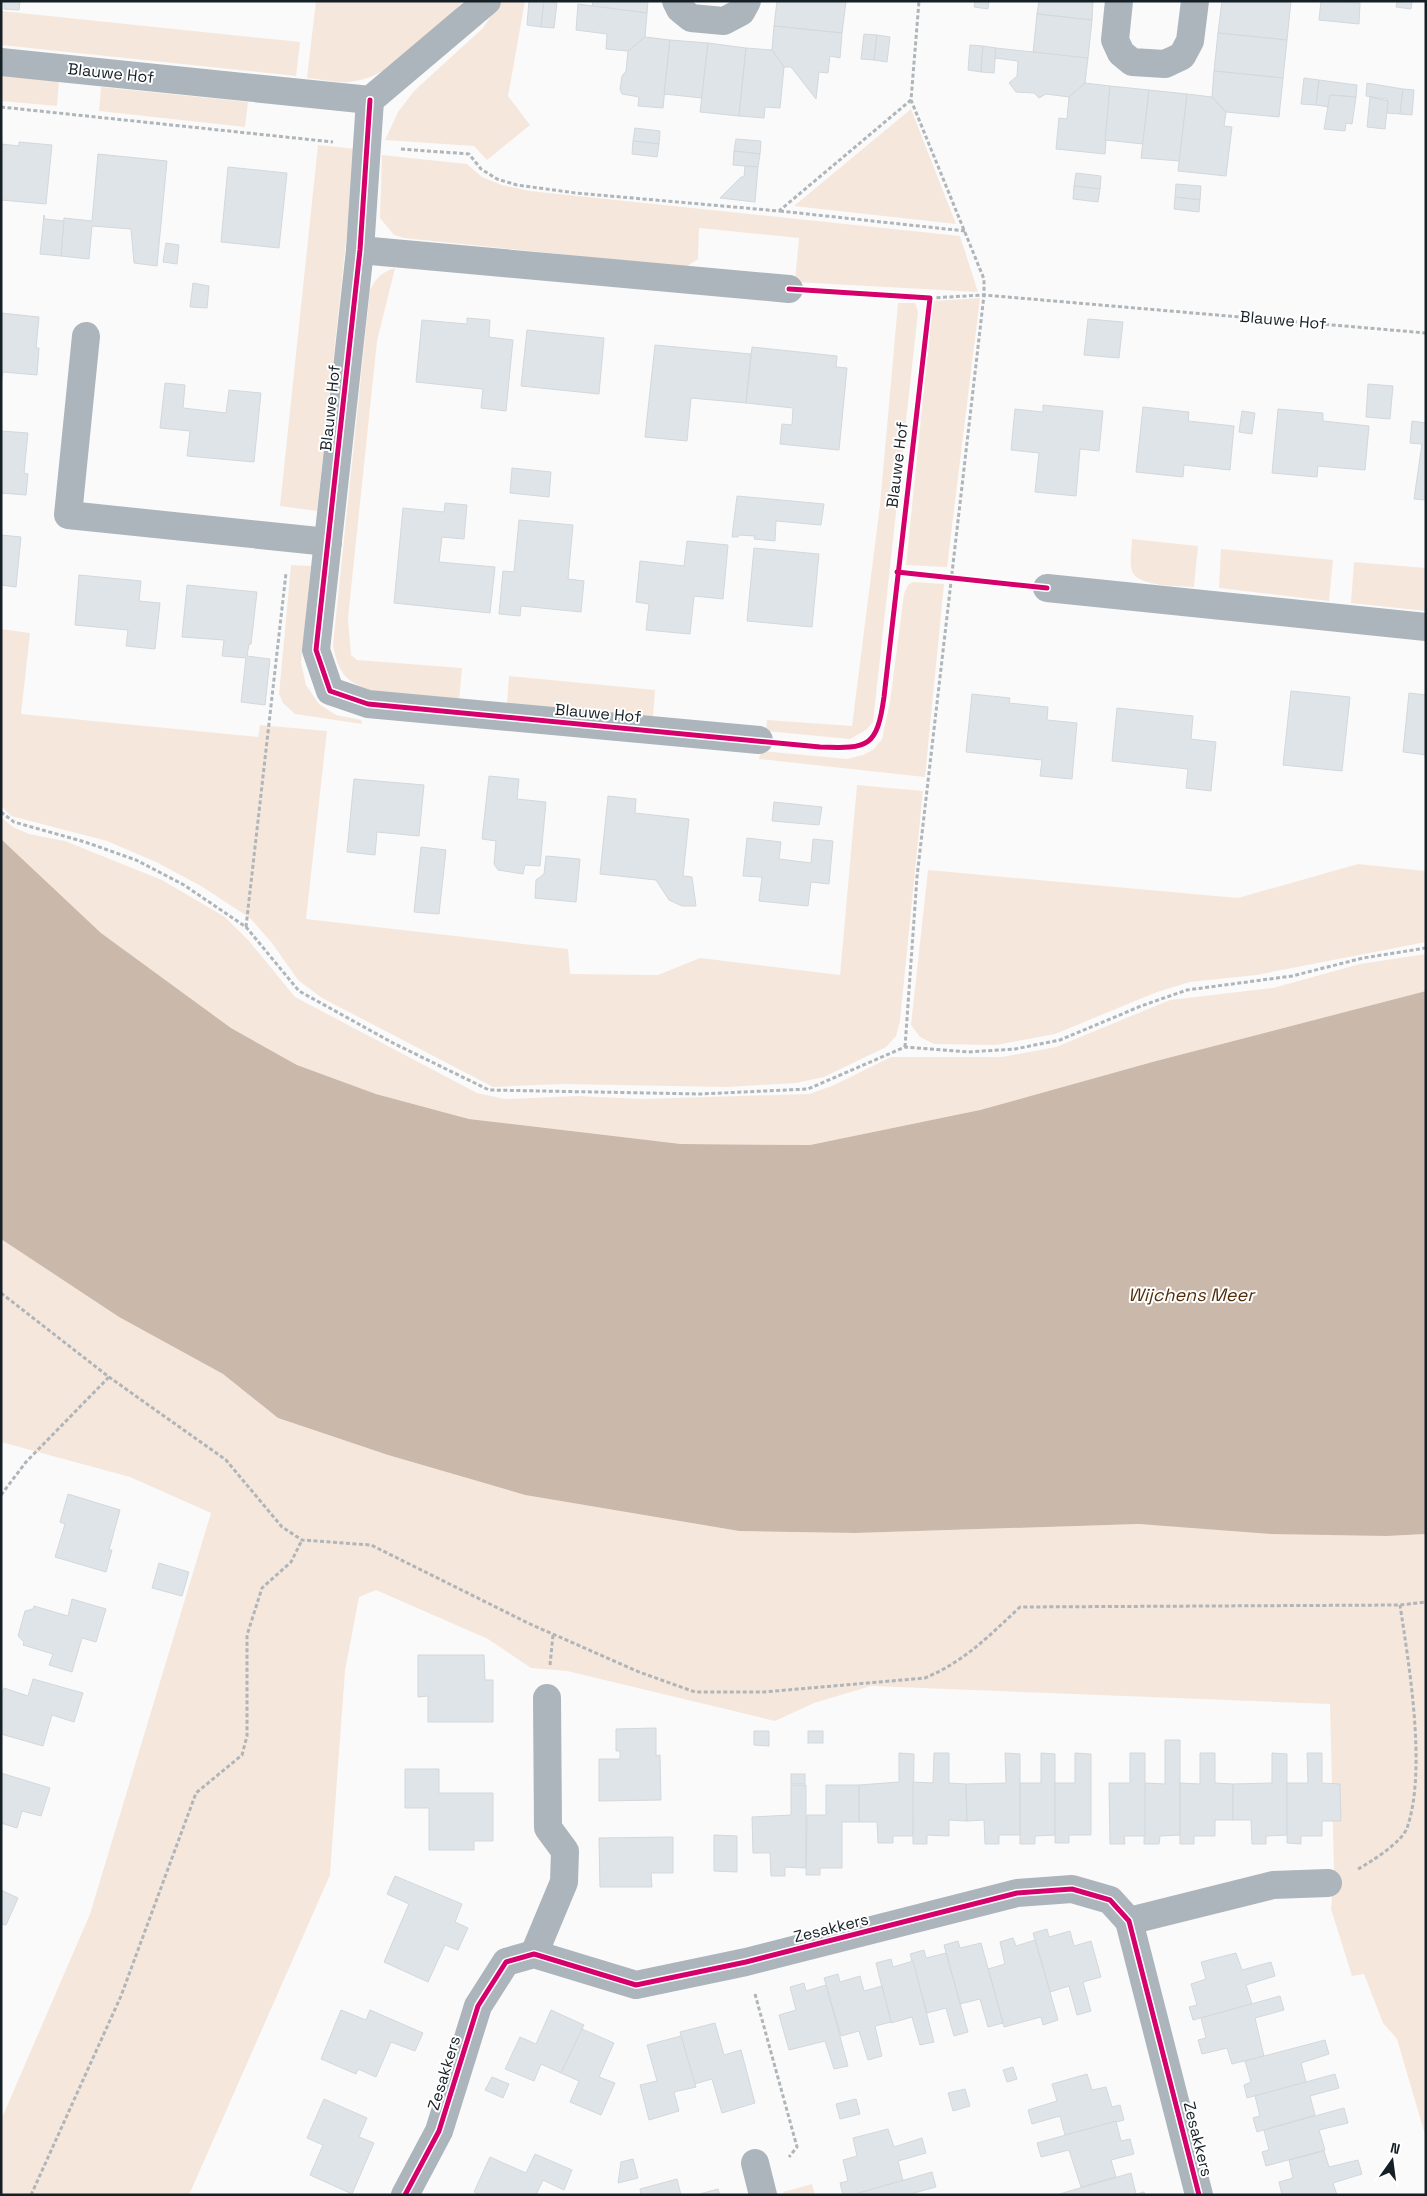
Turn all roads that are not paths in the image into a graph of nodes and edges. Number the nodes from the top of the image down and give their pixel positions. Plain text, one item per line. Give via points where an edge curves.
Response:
1 (487, 1) edge
2 (676, 1) edge
3 (747, 1) edge
4 (1119, 1) edge
5 (1195, 1) edge
6 (1, 62) edge
7 (370, 100) junction
8 (360, 250) junction
9 (789, 289) dead end
10 (86, 336) dead end
11 (328, 542) junction
12 (1047, 588) dead end
13 (1426, 627) edge
14 (759, 740) dead end
15 (547, 1698) dead end
16 (1328, 1883) road end
17 (1129, 1921) junction
18 (534, 1954) junction
19 (755, 2163) dead end
20 (763, 2192) edge
21 (405, 2195) edge
22 (1199, 2195) edge

1 - 7 street
2 - 3 street via 691,18 724,21 741,12
4 - 5 street via 1115,40 1121,53 1132,62 1165,64 1182,56 1190,41
6 - 7 street, Blauwe Hof
7 - 8 street, Blauwe Hof
8 - 9 street
8 - 11 street, Blauwe Hof
10 - 11 street via 68,515
11 - 14 street, Blauwe Hof via 316,650 330,691 368,704
12 - 13 street
15 - 18 street via 548,1828 565,1851 564,1882
16 - 17 street via 1273,1885
17 - 18 street, Zesakkers via 1110,1900 1072,1889 1017,1893 746,1962 636,1986
17 - 22 street, Zesakkers
18 - 21 street, Zesakkers via 506,1962 478,2006 439,2131
19 - 20 street

